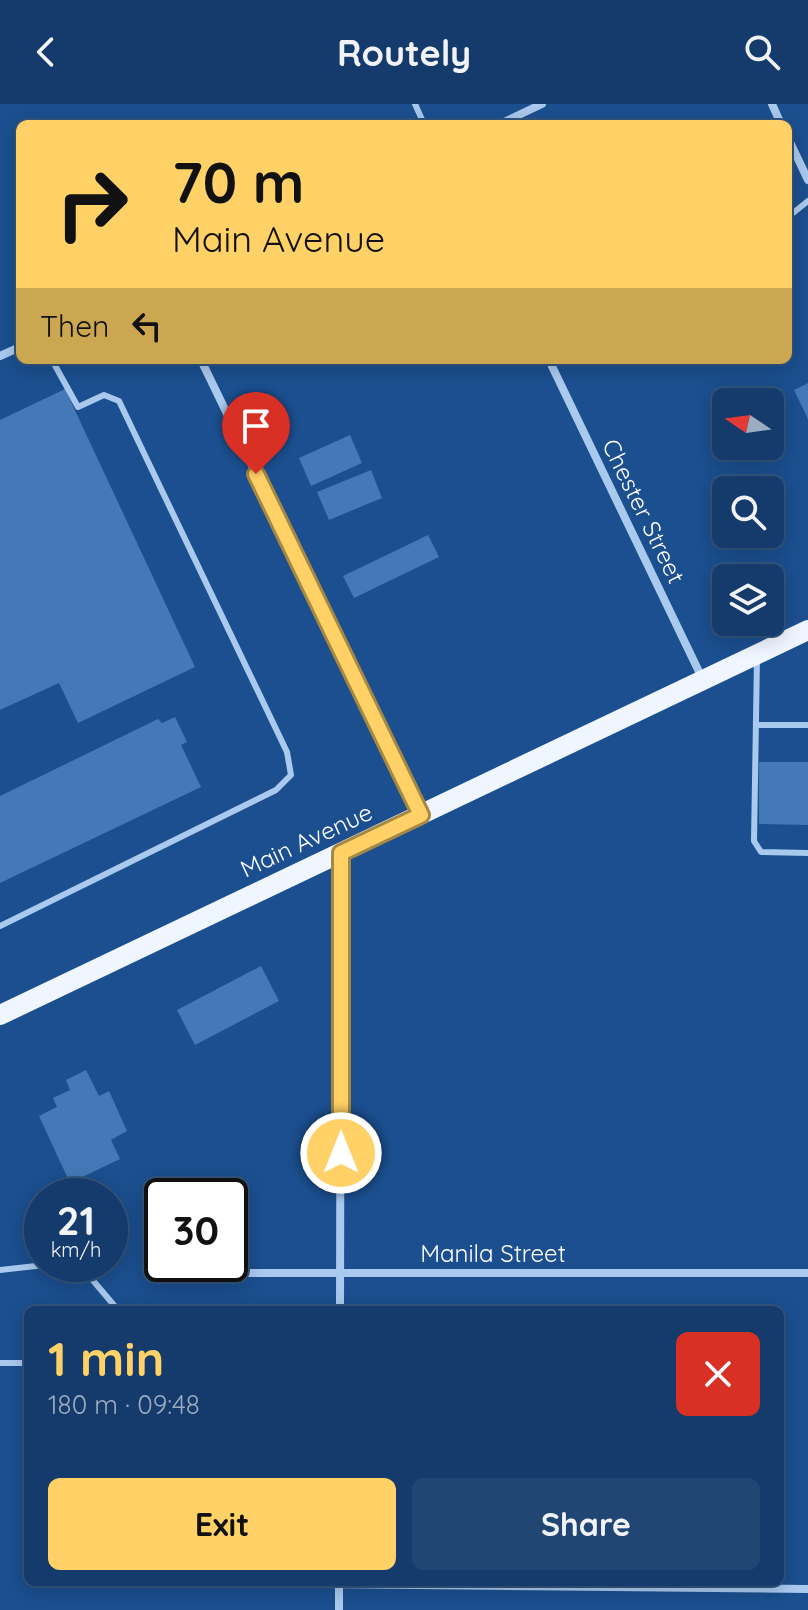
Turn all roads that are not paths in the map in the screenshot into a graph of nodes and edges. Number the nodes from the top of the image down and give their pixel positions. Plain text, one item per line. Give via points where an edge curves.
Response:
1 (542, 104) edge
2 (508, 120) edge
3 (792, 146) edge
4 (808, 180) edge
5 (808, 201) edge
6 (792, 214) edge
7 (54, 364) edge
8 (203, 364) edge
9 (551, 364) edge
10 (808, 630) edge
11 (757, 654) junction
12 (703, 680) junction
13 (756, 725) junction
14 (808, 725) edge
15 (421, 815) junction
16 (341, 853) junction
17 (808, 853) edge
18 (0, 926) edge
19 (0, 1015) edge
20 (24, 1267) edge
21 (0, 1270) edge
22 (248, 1273) edge
23 (341, 1273) junction
24 (808, 1273) edge
25 (94, 1282) edge
26 (115, 1306) edge
27 (340, 1306) edge
28 (0, 1363) edge
29 (24, 1363) edge
30 (339, 1586) edge
31 (574, 1586) edge
32 (808, 1589) edge
33 (339, 1610) edge

1 - 2 street
3 - 4 street
5 - 6 lane
7 - 18 lane via 78,407 104,395 119,401 287,752 291,775 276,790
8 - 15 street
9 - 12 street, Chester Street
10 - 11 main road, Main Avenue
11 - 12 main road, Main Avenue
11 - 13 lane
12 - 15 main road, Main Avenue
13 - 14 lane
13 - 17 lane via 754,841 761,852
15 - 16 main road, Main Avenue
16 - 19 main road, Main Avenue
16 - 23 street
20 - 21 lane
22 - 23 street, Manila Street
23 - 24 street, Manila Street
23 - 27 street
25 - 26 lane
28 - 29 lane
30 - 33 street
31 - 32 street

